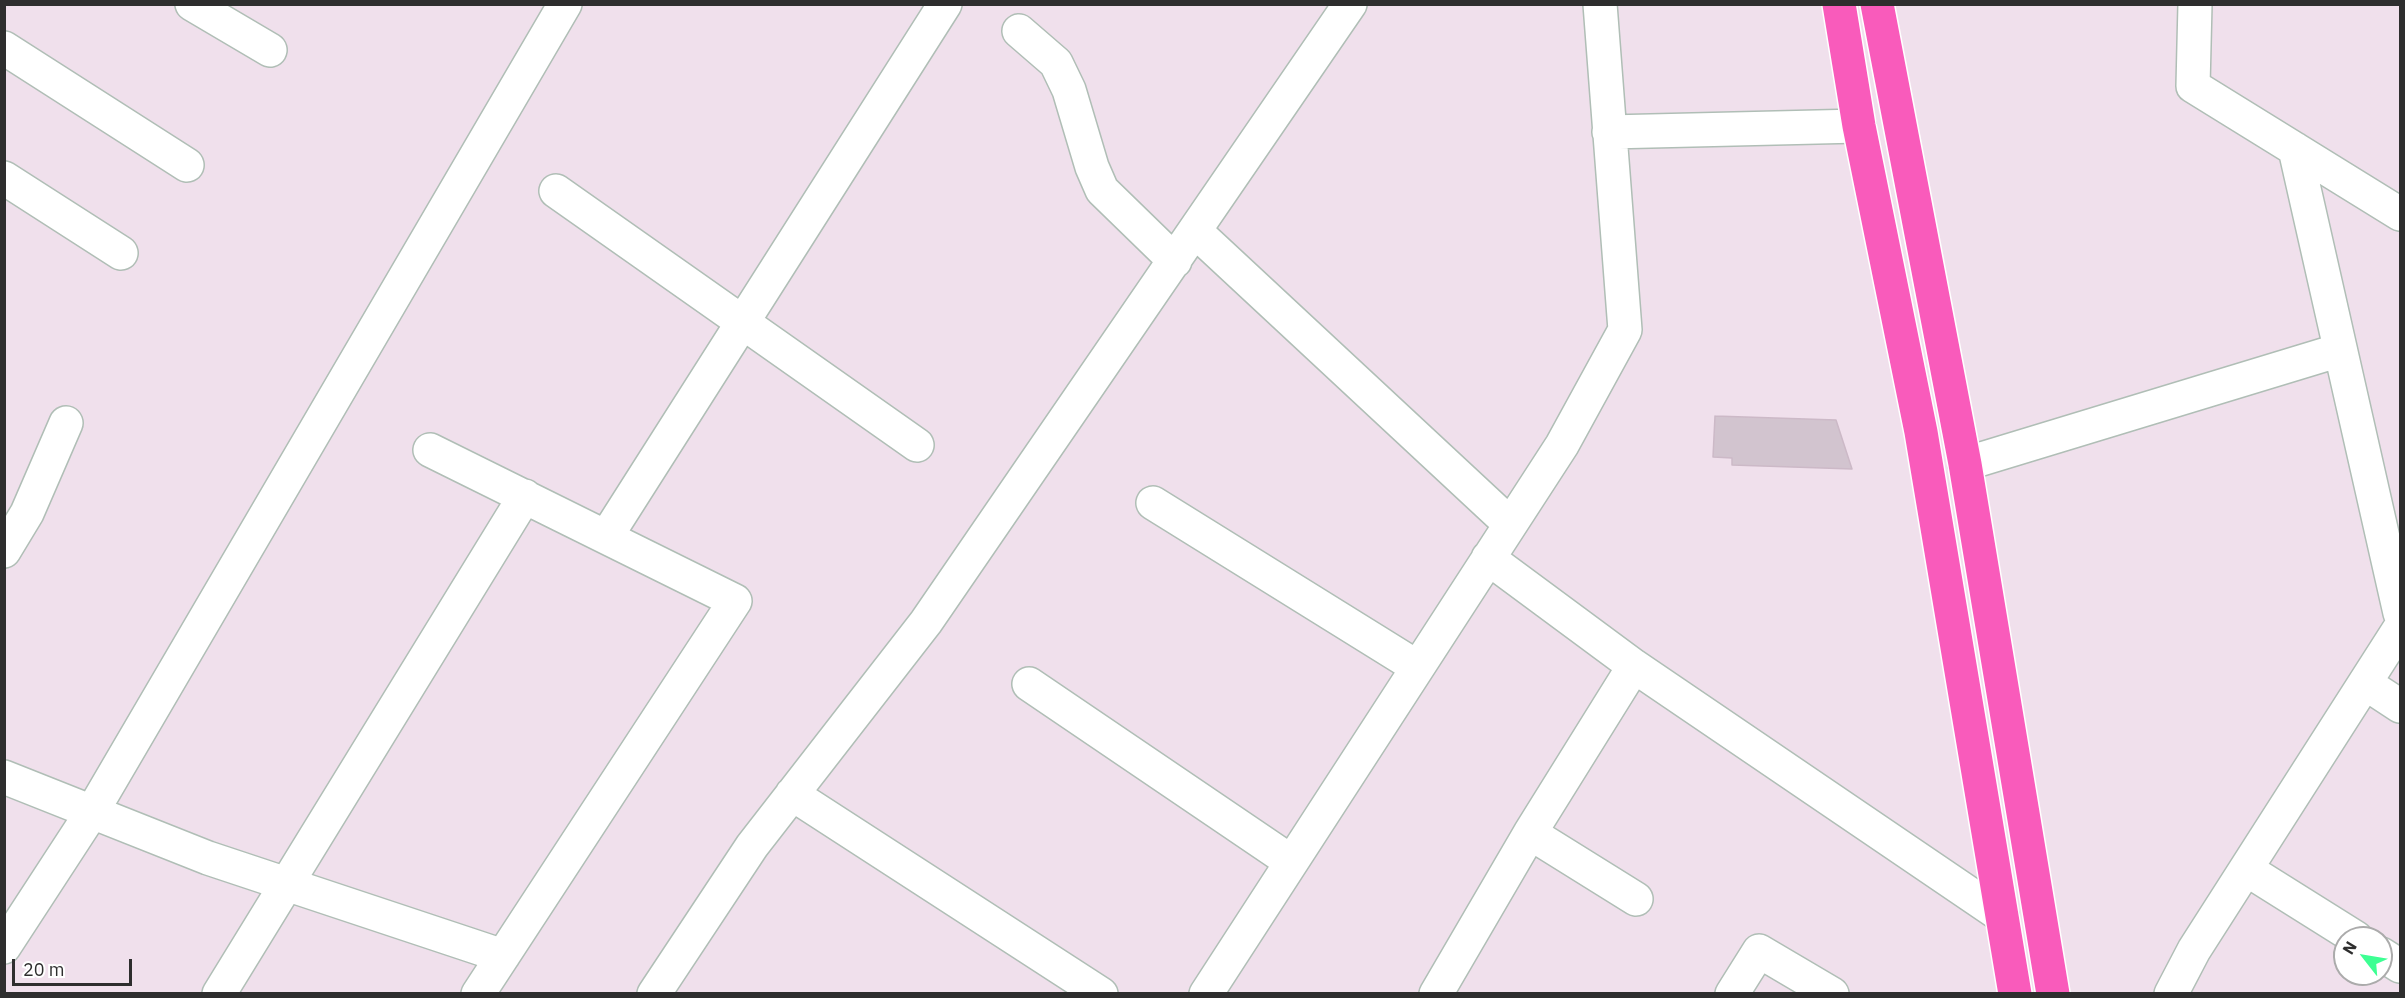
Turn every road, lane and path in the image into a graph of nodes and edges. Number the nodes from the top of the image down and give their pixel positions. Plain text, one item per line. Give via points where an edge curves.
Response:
1 (192, 4) edge
2 (565, 4) edge
3 (945, 4) edge
4 (1350, 4) edge
5 (1600, 4) edge
6 (1839, 4) edge
7 (1877, 4) edge
8 (2195, 4) edge
9 (1019, 31) dead end
10 (4, 48) edge
11 (270, 50) dead end
12 (1859, 126) junction
13 (1609, 132) junction
14 (2295, 149) junction
15 (187, 165) dead end
16 (4, 178) edge
17 (556, 191) dead end
18 (2400, 214) edge
19 (1195, 231) junction
20 (121, 253) dead end
21 (1175, 261) junction
22 (742, 322) junction
23 (2340, 350) junction
24 (66, 423) dead end
25 (917, 445) dead end
26 (430, 450) dead end
27 (1965, 464) junction
28 (525, 496) junction
29 (1153, 503) dead end
30 (1510, 524) junction
31 (606, 537) junction
32 (4, 551) edge
33 (1488, 558) junction
34 (2400, 613) edge
35 (2400, 628) edge
36 (1634, 666) junction
37 (1417, 667) junction
38 (2365, 683) junction
39 (1029, 684) dead end
40 (2400, 706) edge
41 (4, 777) edge
42 (792, 794) junction
43 (92, 812) junction
44 (1530, 833) junction
45 (1290, 861) junction
46 (2246, 868) junction
47 (286, 884) junction
48 (1636, 899) dead end
49 (2002, 916) junction
50 (2337, 926) edge
51 (4, 947) edge
52 (503, 956) junction
53 (660, 991) edge
54 (219, 993) edge
55 (478, 993) edge
56 (1101, 993) edge
57 (1206, 993) edge
58 (1436, 993) edge
59 (1732, 993) edge
60 (1832, 993) edge
61 (2015, 993) edge
62 (2053, 993) edge
63 (2171, 993) edge

1 - 11 street
2 - 43 street
3 - 22 street
4 - 19 street
5 - 13 street
6 - 12 main road
7 - 27 main road
8 - 14 street via 2193,86
9 - 21 street via 1056,63 1102,190
10 - 15 street
12 - 13 street
12 - 49 main road via 1922,432
13 - 30 street via 1625,330 1562,445
14 - 18 street
14 - 23 street
16 - 20 street
17 - 22 street
19 - 21 street
19 - 30 street
21 - 42 street via 926,622
22 - 25 street
22 - 31 street
23 - 27 street
23 - 34 street
24 - 32 street via 27,513
26 - 28 street
27 - 62 main road
28 - 31 street
28 - 47 street
29 - 37 street
30 - 33 street
31 - 52 street via 735,601
33 - 36 street
33 - 37 street
35 - 38 street
36 - 44 street
36 - 49 street
37 - 45 street
38 - 40 street
38 - 46 street
39 - 45 street
41 - 43 street
42 - 53 street via 752,846
42 - 56 street
43 - 47 street
43 - 51 street
44 - 48 street
44 - 58 street
45 - 57 street
46 - 50 street
46 - 63 street
47 - 52 street
47 - 54 street
49 - 61 main road
52 - 55 street
59 - 60 street via 1759,951

